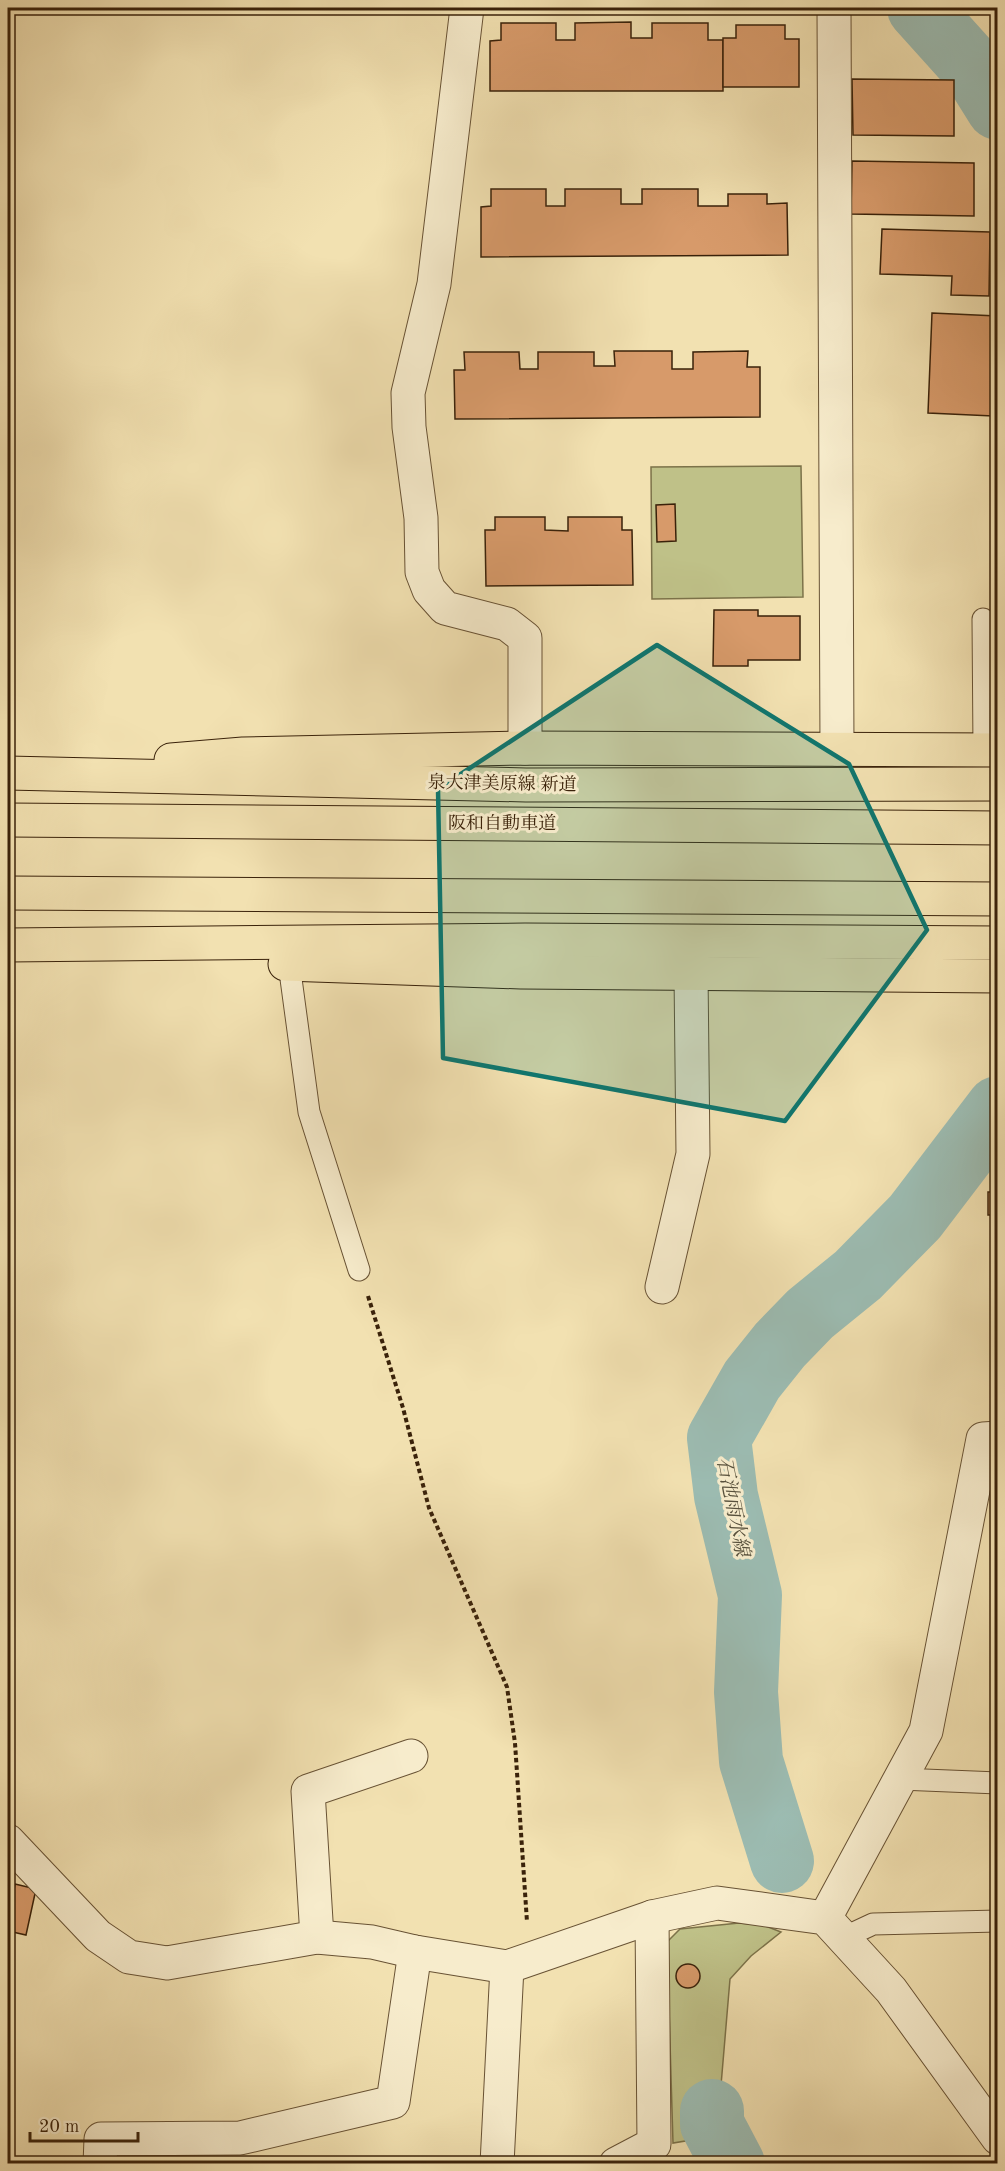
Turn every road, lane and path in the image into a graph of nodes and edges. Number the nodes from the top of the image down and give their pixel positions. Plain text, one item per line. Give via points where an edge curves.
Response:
1 (467, 8) edge
2 (834, 8) edge
3 (983, 619) dead end
4 (525, 748) junction
5 (837, 749) junction
6 (991, 750) edge
7 (9, 773) edge
8 (998, 784) edge
9 (8, 820) edge
10 (998, 828) edge
11 (8, 893) edge
12 (998, 899) edge
13 (998, 943) edge
14 (8, 945) edge
15 (52, 945) junction
16 (289, 964) junction
17 (691, 973) junction
18 (998, 976) edge
19 (359, 1270) joint
20 (662, 1287) dead end
21 (998, 1438) edge
22 (411, 1756) dead end
23 (900, 1779) junction
24 (998, 1783) edge
25 (8, 1841) edge
26 (652, 1917) junction
27 (998, 1921) edge
28 (834, 1928) junction
29 (317, 1937) junction
30 (415, 1952) junction
31 (515, 1964) junction
32 (998, 2139) edge
33 (242, 2151) edge
34 (100, 2163) edge
35 (497, 2163) edge
36 (616, 2163) edge

1 - 4 street via 434,284 408,393 409,427 421,518 422,572 429,590 445,608 507,624 525,638
2 - 5 street
3 - 6 lane
4 - 5 main road
4 - 7 main road via 243,754
5 - 6 main road
7 - 8 main road, 泉大津美原線 新道 via 526,785
9 - 10 main road, 阪和自動車道
11 - 12 main road
13 - 15 main road via 525,940
14 - 15 main road
15 - 16 main road
16 - 17 main road
16 - 19 lane via 309,1112
17 - 18 main road
17 - 20 street via 693,1154
19 - 31 path via 403,1408 429,1508 507,1687 528,1912
21 - 23 street via 982,1439 926,1731
22 - 29 street via 308,1791
23 - 24 lane
23 - 28 street
25 - 29 street via 98,1936 129,1957 167,1963
26 - 28 street via 717,1903
26 - 31 street
26 - 36 street via 654,2144
27 - 28 lane
28 - 32 street via 891,1990
29 - 30 street via 372,1942
30 - 31 street
30 - 33 street via 393,2102
31 - 35 street
33 - 34 street via 101,2139

